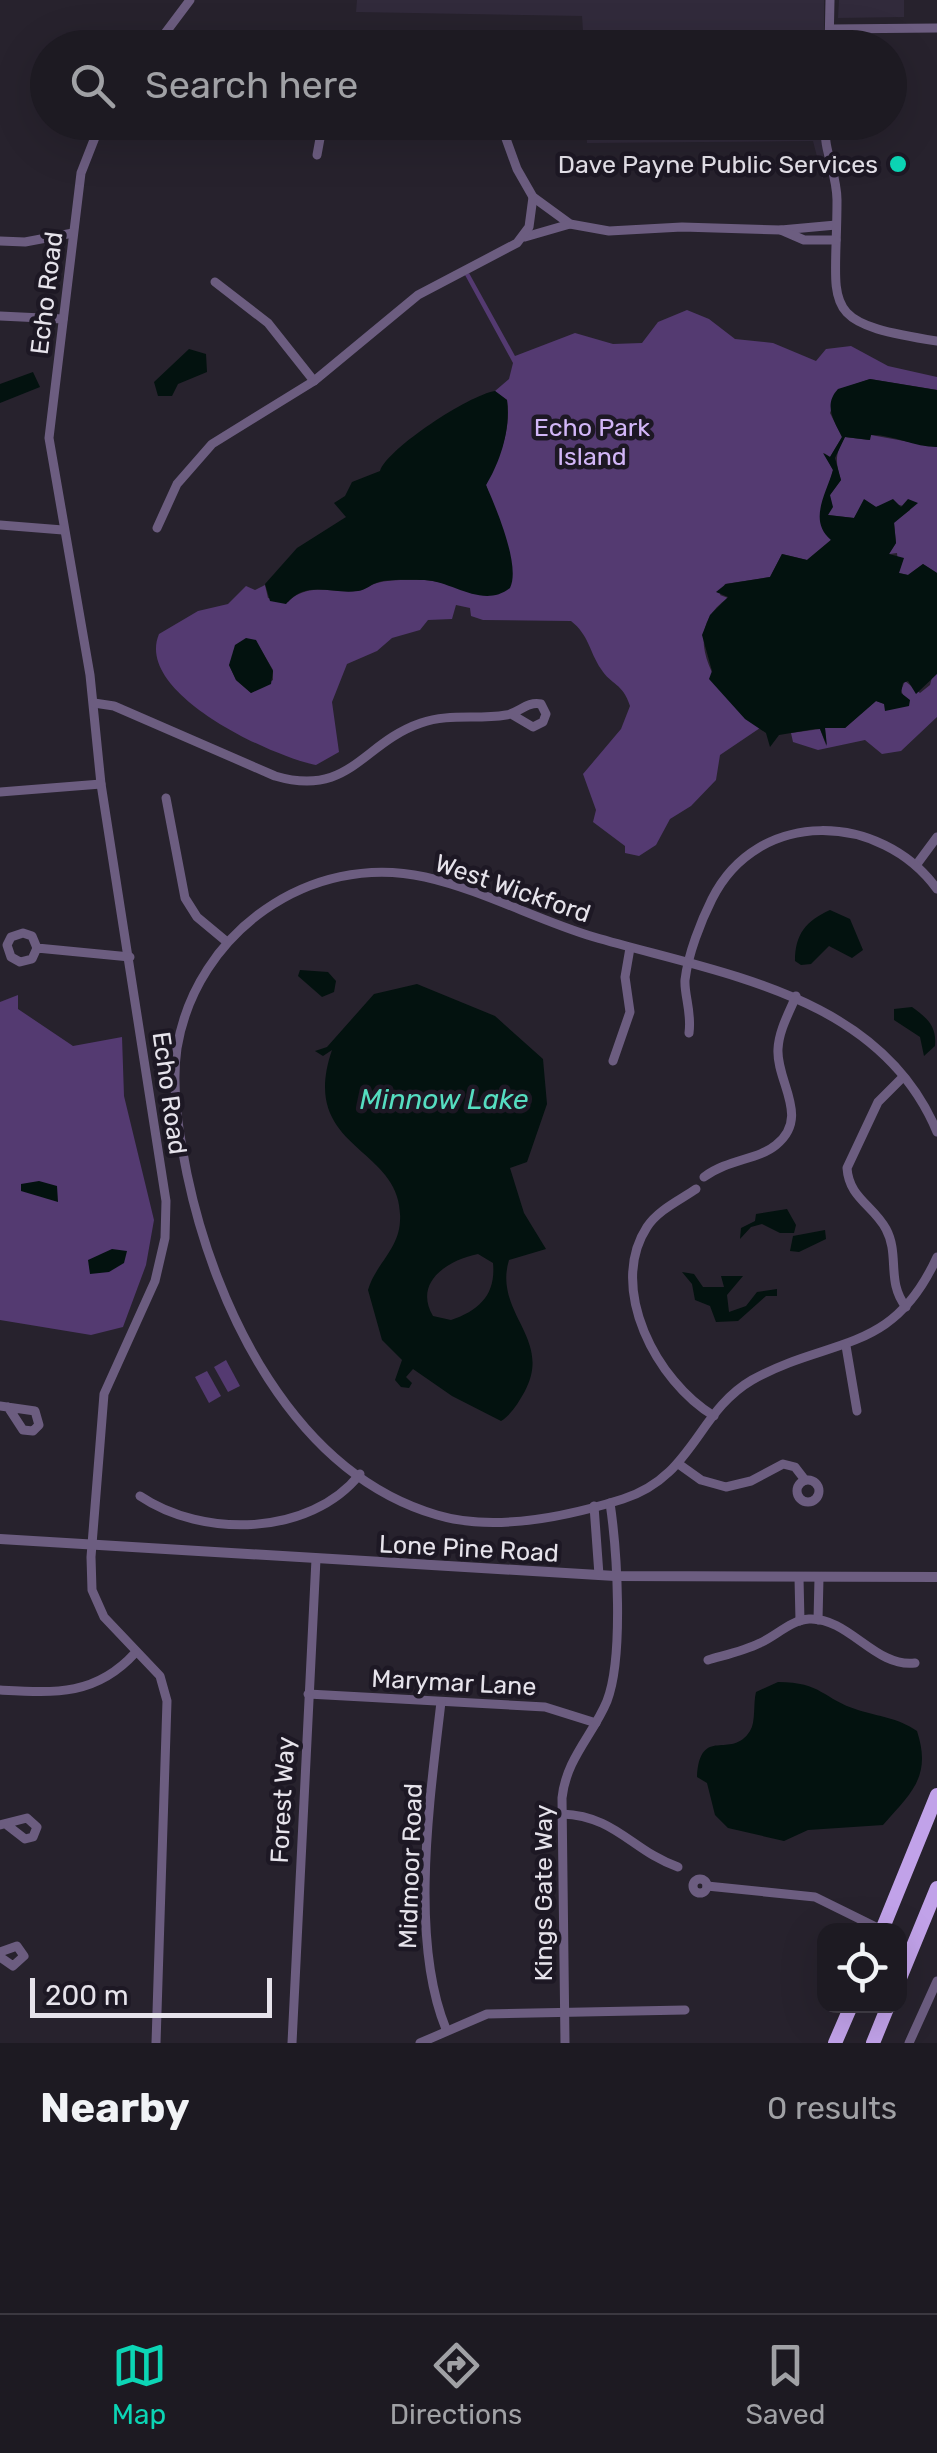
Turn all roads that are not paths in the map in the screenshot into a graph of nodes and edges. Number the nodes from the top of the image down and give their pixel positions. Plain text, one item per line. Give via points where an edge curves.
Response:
1 (190, 0) edge
2 (830, 0) edge
3 (830, 28) joint
4 (937, 28) edge
5 (168, 30) edge
6 (93, 140) edge
7 (320, 140) edge
8 (508, 140) edge
9 (826, 140) edge
10 (318, 155) dead end
11 (533, 197) junction
12 (570, 224) junction
13 (836, 225) junction
14 (781, 230) junction
15 (73, 233) junction
16 (525, 236) junction
17 (836, 240) junction
18 (0, 241) edge
19 (214, 282) dead end
20 (0, 316) edge
21 (63, 319) junction
22 (937, 341) edge
23 (314, 381) junction
24 (0, 525) edge
25 (157, 528) dead end
26 (64, 530) junction
27 (94, 702) junction
28 (511, 714) dead end
29 (101, 784) junction
30 (0, 792) edge
31 (166, 798) dead end
32 (937, 837) edge
33 (917, 864) junction
34 (937, 888) edge
35 (227, 942) junction
36 (37, 948) dead end
37 (630, 948) junction
38 (130, 957) junction
39 (690, 964) junction
40 (796, 996) junction
41 (689, 1033) dead end
42 (613, 1061) dead end
43 (903, 1077) junction
44 (937, 1132) edge
45 (704, 1177) dead end
46 (696, 1189) dead end
47 (937, 1259) edge
48 (906, 1307) junction
49 (846, 1346) junction
50 (857, 1411) dead end
51 (714, 1416) junction
52 (680, 1465) junction
53 (360, 1474) junction
54 (804, 1480) dead end
55 (140, 1496) dead end
56 (610, 1502) junction
57 (594, 1506) junction
58 (612, 1519) junction
59 (597, 1522) junction
60 (0, 1539) edge
61 (91, 1545) junction
62 (316, 1559) junction
63 (599, 1575) junction
64 (615, 1576) junction
65 (937, 1577) edge
66 (799, 1578) junction
67 (819, 1578) junction
68 (818, 1620) junction
69 (800, 1621) junction
70 (135, 1653) junction
71 (708, 1660) dead end
72 (915, 1663) dead end
73 (0, 1690) edge
74 (308, 1694) junction
75 (441, 1702) junction
76 (596, 1723) junction
77 (937, 1795) edge
78 (562, 1814) junction
79 (930, 1828) edge
80 (678, 1867) dead end
81 (707, 1886) dead end
82 (937, 1888) edge
83 (868, 1923) edge
84 (885, 1923) edge
85 (907, 1961) edge
86 (937, 1981) edge
87 (685, 2010) dead end
88 (564, 2012) junction
89 (847, 2013) edge
90 (885, 2013) edge
91 (446, 2028) junction
92 (156, 2043) edge
93 (292, 2043) edge
94 (420, 2043) edge
95 (564, 2043) edge
96 (835, 2043) edge
97 (873, 2043) edge
98 (910, 2043) edge

1 - 5 street
2 - 3 street
3 - 4 street
6 - 15 street, Echo Road
7 - 10 street
8 - 11 street
9 - 13 street
11 - 12 street
11 - 16 street
12 - 14 street via 609,231
12 - 16 street
13 - 14 street
13 - 17 street
14 - 17 street via 804,240
15 - 18 street
15 - 21 street, Echo Road
16 - 23 street via 411,300
17 - 22 street via 836,292 852,319 877,332
19 - 23 street via 268,322
20 - 21 street
21 - 26 street, Echo Road via 48,438
23 - 25 street via 201,454 177,484
24 - 26 street
26 - 27 street, Echo Road
27 - 28 street via 300,781 347,773 422,722
27 - 29 street, Echo Road
29 - 30 street
29 - 38 street, Echo Road
31 - 35 street via 185,898
32 - 33 street
33 - 34 street
33 - 39 street via 846,830 777,839 744,859 718,888
35 - 37 street, West Wickford via 292,893 372,872 437,880
35 - 53 street, West Wickford via 195,992 176,1062 196,1216 229,1311 261,1369 300,1420
36 - 38 street
37 - 39 street, West Wickford
37 - 42 street via 630,1012
38 - 61 street, Echo Road via 166,1224 147,1303 104,1394
39 - 40 street, West Wickford
39 - 41 street
40 - 43 street, West Wickford via 857,1033
40 - 45 street via 778,1051 792,1101 787,1131 771,1148
43 - 44 street, West Wickford
43 - 48 street via 878,1102 847,1168 854,1193 889,1236 893,1282
46 - 51 street via 648,1226 630,1280 663,1366
47 - 48 street
48 - 49 street
49 - 50 street
49 - 51 street via 752,1380
51 - 52 street
52 - 54 street via 718,1486 742,1485 783,1464
52 - 56 street, West Wickford via 647,1489
53 - 55 street via 311,1509 250,1525 179,1516
53 - 57 street, West Wickford via 406,1504 456,1520 500,1522
56 - 57 street, West Wickford
56 - 58 street, Kings Gate Way
57 - 59 street
58 - 59 street
58 - 64 street, Kings Gate Way
59 - 63 street
60 - 61 street, Lone Pine Road
61 - 62 street, Lone Pine Road
61 - 70 street, Echo Road via 98,1606
62 - 63 street, Lone Pine Road
62 - 74 street, Forest Way
63 - 64 street, Lone Pine Road
64 - 66 street, Lone Pine Road
64 - 76 street, Kings Gate Way via 613,1679
65 - 67 street, Lone Pine Road
66 - 67 street, Lone Pine Road
66 - 69 street
67 - 68 street
68 - 69 street
68 - 72 street via 888,1658
69 - 71 street via 754,1646
70 - 73 street via 106,1680 80,1690
70 - 92 street, Echo Road via 160,1676 168,1709
74 - 75 street, Marymar Lane
74 - 93 street, Forest Way
75 - 76 street, Marymar Lane via 545,1707
75 - 91 street, Midmoor Road via 426,1946
76 - 78 street, Kings Gate Way via 565,1776
77 - 79 highway
78 - 80 street via 607,1822
78 - 88 street, Kings Gate Way
79 - 84 highway
81 - 83 street via 819,1898
82 - 85 highway
86 - 98 street
87 - 88 street
88 - 91 street via 487,2014
88 - 95 street, Kings Gate Way
89 - 96 highway
90 - 97 highway
91 - 94 street

